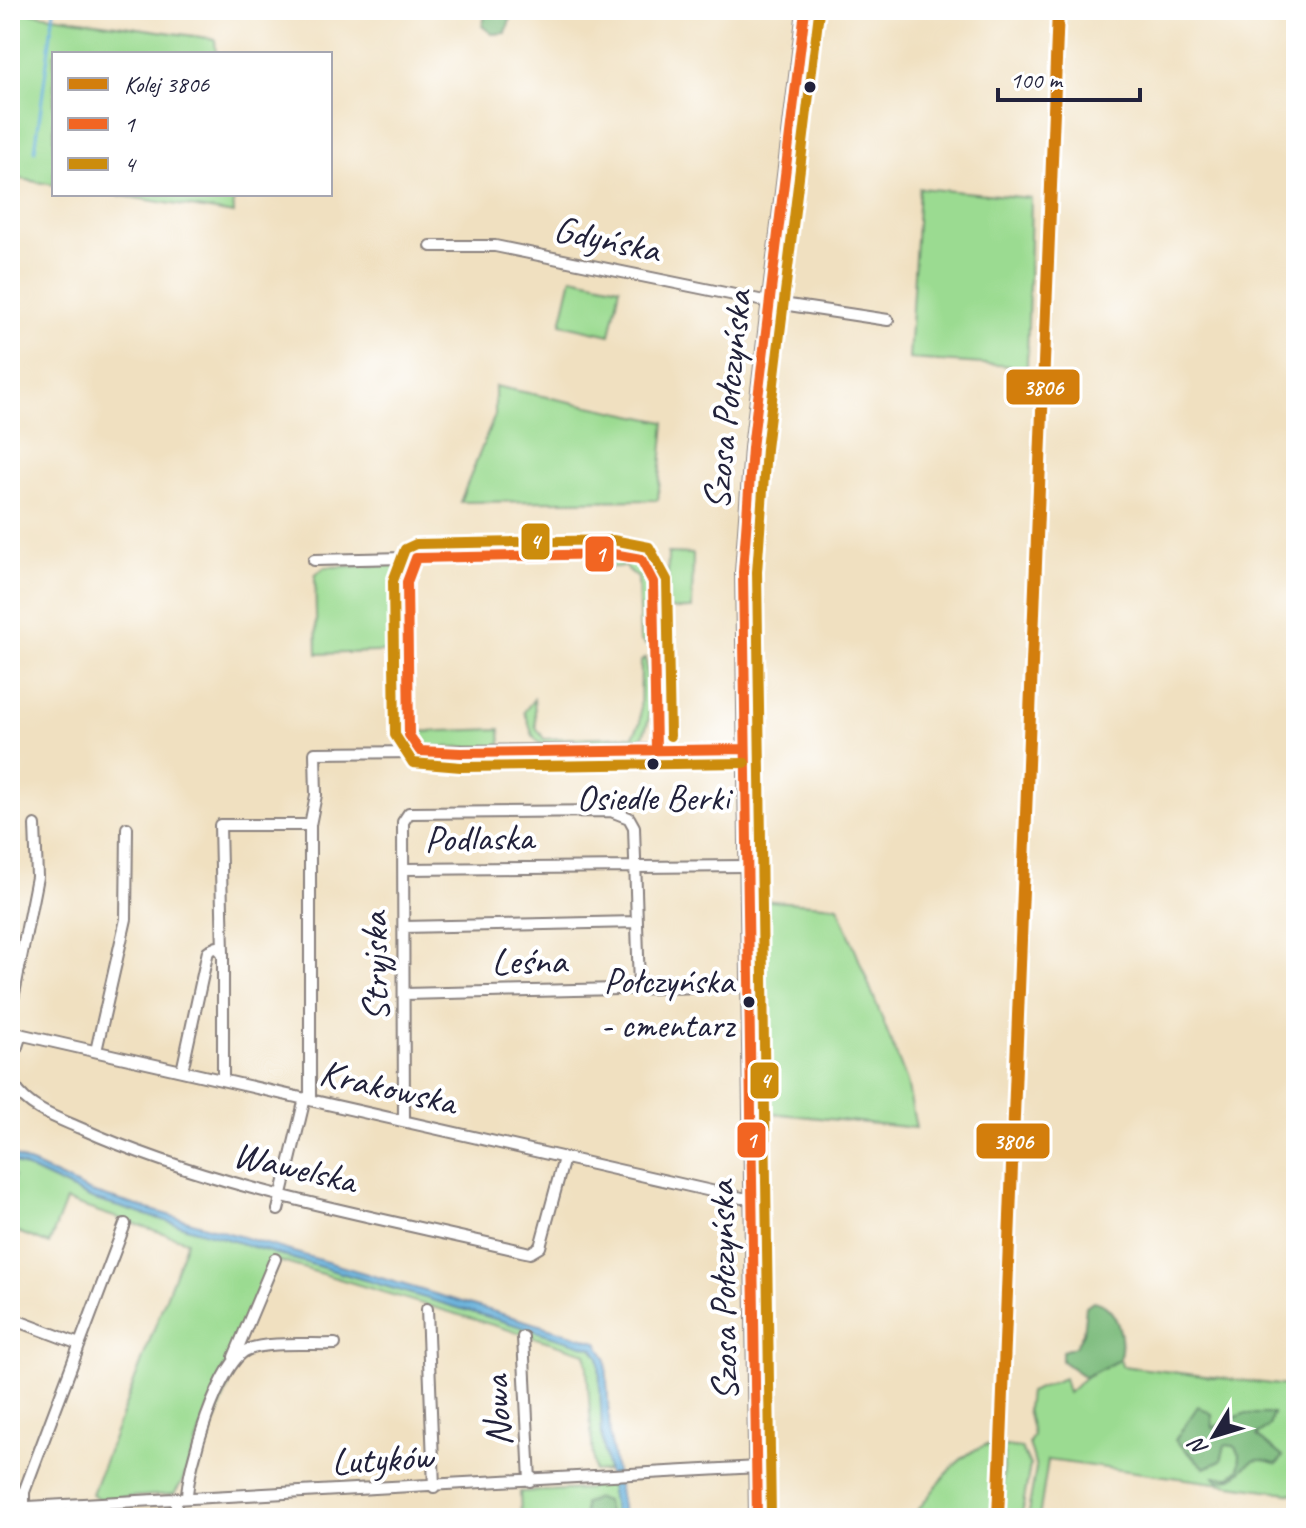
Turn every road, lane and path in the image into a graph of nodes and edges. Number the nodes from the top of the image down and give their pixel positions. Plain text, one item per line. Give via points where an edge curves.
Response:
1 (805, 10) edge
2 (431, 246) dead end
3 (769, 302) junction
4 (888, 320) dead end
5 (416, 558) junction
6 (314, 560) dead end
7 (745, 749) junction
8 (656, 750) junction
9 (426, 752) junction
10 (35, 825) dead end
11 (310, 825) junction
12 (127, 828) dead end
13 (636, 866) junction
14 (747, 866) junction
15 (404, 869) junction
16 (637, 922) junction
17 (404, 927) junction
18 (223, 954) junction
19 (749, 986) junction
20 (639, 988) junction
21 (405, 994) junction
22 (10, 1014) edge
23 (16, 1033) edge
24 (96, 1051) junction
25 (182, 1071) junction
26 (223, 1080) junction
27 (308, 1099) junction
28 (404, 1121) junction
29 (564, 1158) junction
30 (282, 1195) junction
31 (753, 1198) junction
32 (278, 1210) dead end
33 (125, 1224) dead end
34 (275, 1259) dead end
35 (427, 1309) dead end
36 (10, 1318) edge
37 (523, 1337) dead end
38 (79, 1344) junction
39 (335, 1344) dead end
40 (230, 1366) junction
41 (758, 1467) junction
42 (530, 1481) junction
43 (434, 1487) junction
44 (182, 1498) junction
45 (24, 1507) junction
46 (10, 1508) edge
47 (176, 1518) edge
48 (757, 1518) edge

1 - 3 main road, Szosa Połczyńska
2 - 3 street, Gdyńska via 495,246
3 - 4 street, Gdyńska
3 - 7 main road, Szosa Połczyńska via 744,547
5 - 6 street
5 - 8 street via 613,554 641,559 653,582
5 - 9 street via 407,582 409,735 417,750
7 - 8 street
7 - 14 main road, Szosa Połczyńska
8 - 9 street
9 - 11 street via 315,753
10 - 22 street via 37,877
11 - 18 street via 220,825
11 - 27 street via 313,1085
12 - 24 street via 126,919
13 - 14 street, Podlaska
13 - 15 street, Podlaska
13 - 15 street, Stryjska via 633,824 619,812 409,813 403,822
13 - 16 street
14 - 19 main road, Szosa Połczyńska
15 - 17 street, Stryjska
16 - 17 street
16 - 20 street
17 - 21 street, Stryjska
18 - 25 street via 217,947 208,951
18 - 26 street
19 - 20 street, Leśna
19 - 31 main road, Szosa Połczyńska
20 - 21 street, Leśna
21 - 28 street, Stryjska
23 - 24 street, Krakowska
23 - 30 street, Wawelska via 12,1081 40,1110 216,1180
24 - 25 street, Krakowska
25 - 26 street, Krakowska
26 - 27 street, Krakowska
27 - 28 street, Krakowska
27 - 30 street
28 - 29 street, Krakowska
29 - 30 street, Wawelska via 540,1247 530,1253
29 - 31 street, Krakowska
30 - 32 street
31 - 41 main road, Szosa Połczyńska
33 - 38 street
34 - 40 street
35 - 43 street
36 - 38 street
37 - 42 street, Nowa
38 - 45 street via 24,1492
39 - 40 street via 258,1347 246,1350
40 - 44 street
41 - 42 street, Lutyków
41 - 48 main road, Szosa Połczyńska
42 - 43 street, Lutyków
43 - 44 street, Lutyków
44 - 45 street, Lutyków
44 - 47 street
45 - 46 street, Lutyków

